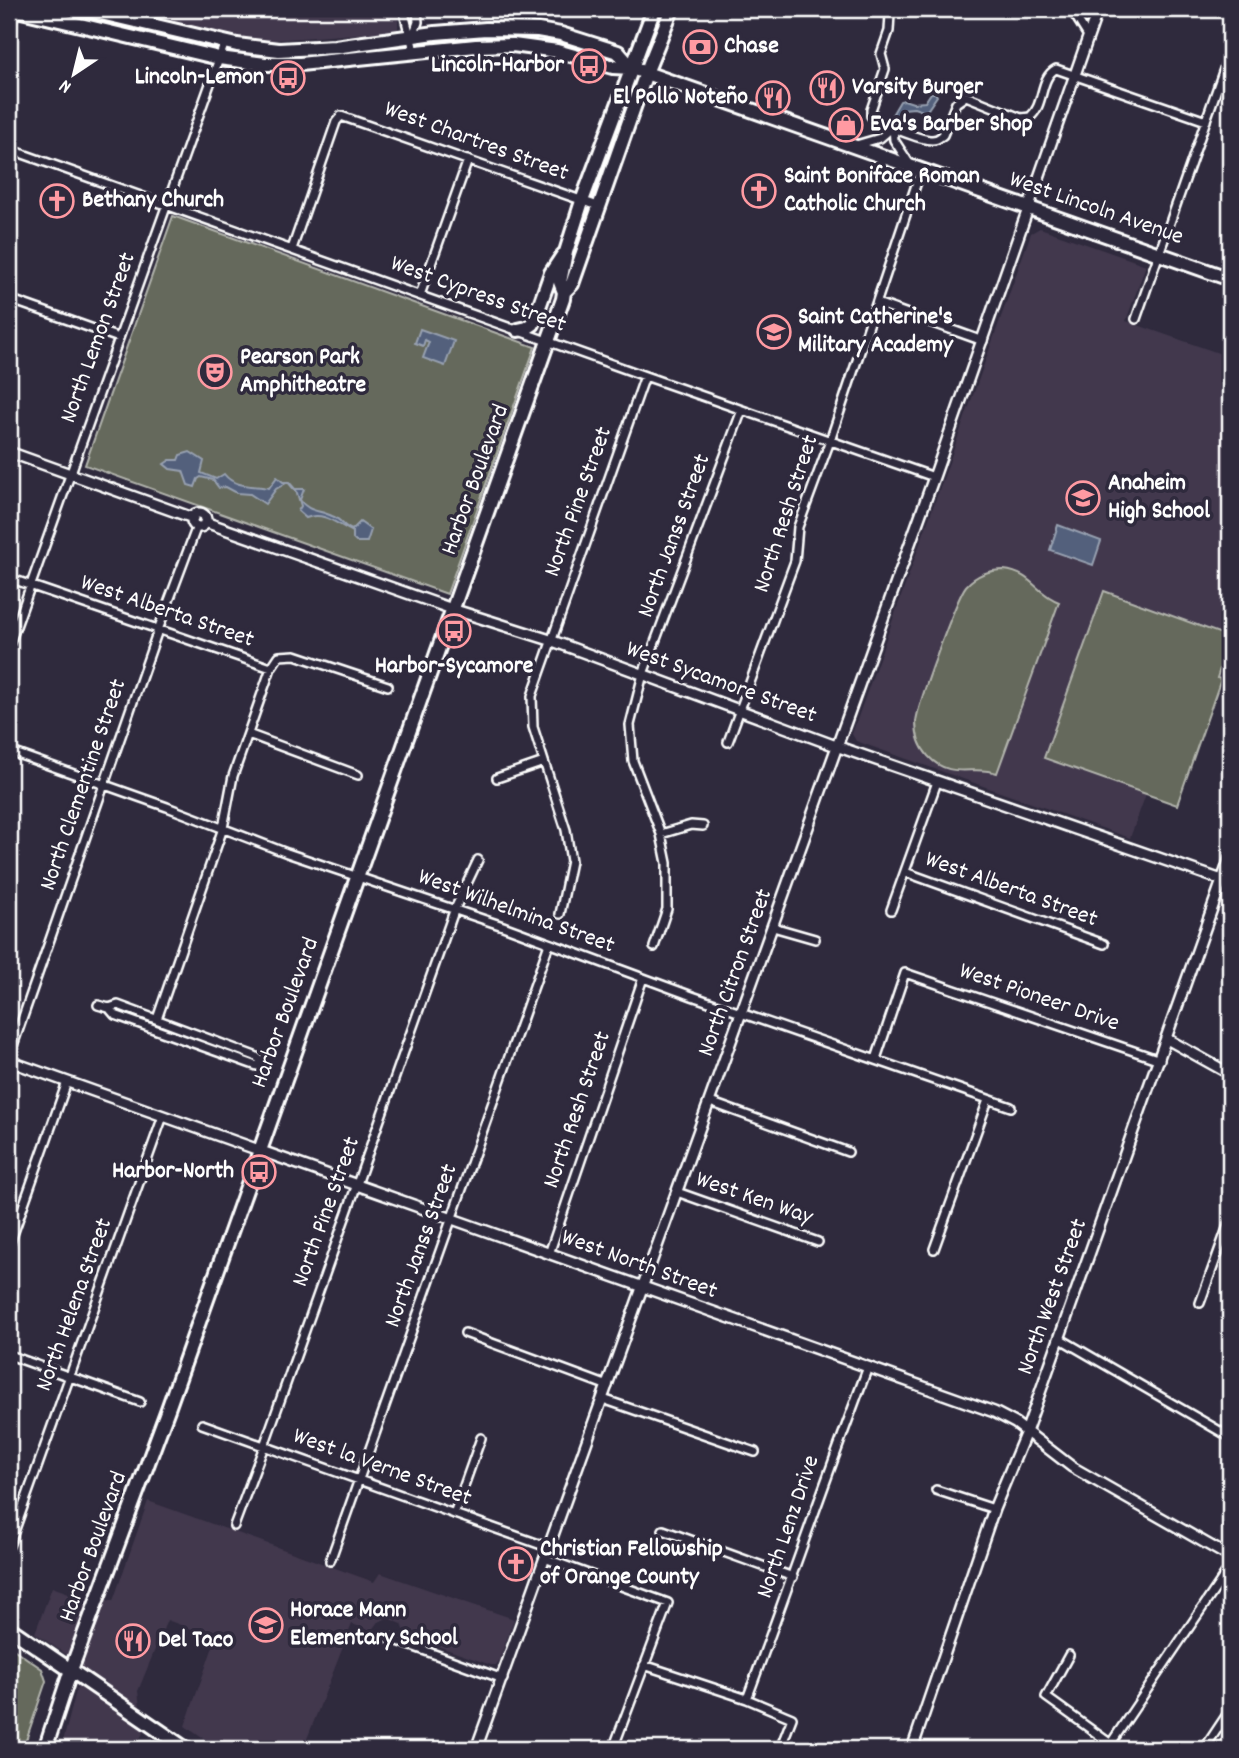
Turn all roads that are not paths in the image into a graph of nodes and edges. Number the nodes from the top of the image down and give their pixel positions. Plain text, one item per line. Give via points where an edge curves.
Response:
1 (13, 9) edge
2 (84, 9) edge
3 (404, 9) edge
4 (417, 9) edge
5 (654, 9) edge
6 (672, 9) edge
7 (1071, 9) edge
8 (1098, 9) edge
9 (890, 14) dead end
10 (9, 24) edge
11 (1088, 36) junction
12 (412, 37) junction
13 (225, 42) junction
14 (1230, 52) edge
15 (414, 53) junction
16 (219, 58) junction
17 (632, 68) junction
18 (646, 73) junction
19 (1075, 74) junction
20 (1206, 121) junction
21 (893, 127) junction
22 (853, 146) junction
23 (9, 149) edge
24 (468, 160) junction
25 (916, 169) junction
26 (582, 201) junction
27 (167, 206) junction
28 (598, 206) junction
29 (1028, 208) junction
30 (292, 249) junction
31 (566, 252) junction
32 (1160, 253) junction
33 (1230, 279) edge
34 (564, 292) junction
35 (420, 295) junction
36 (9, 299) edge
37 (877, 303) junction
38 (1136, 319) dead end
39 (518, 330) junction
40 (119, 338) junction
41 (548, 341) junction
42 (983, 341) junction
43 (645, 376) junction
44 (742, 410) junction
45 (830, 441) junction
46 (9, 452) edge
47 (71, 475) junction
48 (934, 477) junction
49 (198, 522) junction
50 (9, 578) edge
51 (30, 586) junction
52 (452, 609) junction
53 (158, 630) junction
54 (550, 640) junction
55 (9, 646) edge
56 (271, 668) junction
57 (643, 674) junction
58 (388, 686) dead end
59 (740, 710) junction
60 (248, 734) junction
61 (728, 742) dead end
62 (836, 746) junction
63 (9, 751) edge
64 (544, 762) junction
65 (358, 775) dead end
66 (497, 778) dead end
67 (937, 782) junction
68 (104, 786) junction
69 (703, 826) dead end
70 (223, 828) junction
71 (661, 834) junction
72 (1230, 858) edge
73 (478, 860) dead end
74 (905, 872) junction
75 (358, 877) junction
76 (1222, 880) junction
77 (891, 910) dead end
78 (454, 911) junction
79 (560, 914) dead end
80 (773, 927) junction
81 (815, 939) dead end
82 (549, 944) junction
83 (1104, 944) dead end
84 (654, 947) dead end
85 (643, 978) junction
86 (98, 1005) dead end
87 (109, 1008) junction
88 (742, 1013) junction
89 (157, 1019) junction
90 (1167, 1039) junction
91 (9, 1059) edge
92 (876, 1059) junction
93 (1160, 1060) junction
94 (1230, 1074) edge
95 (67, 1082) junction
96 (988, 1100) junction
97 (710, 1102) junction
98 (1011, 1107) dead end
99 (163, 1116) junction
100 (259, 1150) junction
101 (848, 1152) dead end
102 (357, 1185) junction
103 (677, 1192) junction
104 (452, 1219) junction
105 (1230, 1220) edge
106 (818, 1242) dead end
107 (9, 1246) edge
108 (934, 1249) dead end
109 (549, 1254) junction
110 (643, 1287) junction
111 (1200, 1303) dead end
112 (465, 1333) dead end
113 (1059, 1338) junction
114 (9, 1355) edge
115 (869, 1367) junction
116 (71, 1376) junction
117 (608, 1386) junction
118 (603, 1399) junction
119 (140, 1402) dead end
120 (202, 1424) dead end
121 (1026, 1432) junction
122 (1230, 1437) edge
123 (481, 1438) dead end
124 (264, 1446) junction
125 (755, 1452) dead end
126 (359, 1480) junction
127 (936, 1490) dead end
128 (994, 1509) junction
129 (454, 1514) junction
130 (234, 1526) dead end
131 (663, 1530) dead end
132 (9, 1546) edge
133 (550, 1548) junction
134 (1230, 1556) edge
135 (547, 1559) junction
136 (330, 1561) dead end
137 (1230, 1567) edge
138 (793, 1577) junction
139 (9, 1628) edge
140 (387, 1637) dead end
141 (1069, 1654) dead end
142 (644, 1665) junction
143 (71, 1670) junction
144 (503, 1679) junction
145 (747, 1699) junction
146 (1230, 1710) edge
147 (1109, 1747) edge
148 (45, 1749) edge
149 (186, 1749) edge
150 (476, 1749) edge
151 (613, 1749) edge
152 (780, 1749) edge
153 (912, 1749) edge
154 (1204, 1749) edge

1 - 10 main road
1 - 16 main road, West Lincoln Avenue
2 - 13 main road, West Lincoln Avenue
3 - 12 street
4 - 12 street
5 - 17 main road, Harbor Boulevard
6 - 18 main road, Harbor Boulevard
7 - 11 street
8 - 11 street, North Citron Street
9 - 21 street via 890,31 881,54 885,69 871,114 875,121
11 - 19 street, North Citron Street
12 - 13 main road, West Lincoln Avenue via 279,50
12 - 15 street
12 - 17 main road, West Lincoln Avenue via 486,29 538,30 618,52
13 - 16 street, North Lemon Street
14 - 20 street
15 - 16 main road, West Lincoln Avenue via 299,64
15 - 17 main road, West Lincoln Avenue via 513,45
16 - 27 street, North Lemon Street
17 - 18 main road, West Lincoln Avenue
17 - 26 main road, Harbor Boulevard
18 - 22 main road, West Lincoln Avenue
18 - 28 main road, Harbor Boulevard
19 - 20 street
19 - 21 street via 1052,70 1037,110 1027,118 968,96 956,103 946,132 938,139
19 - 29 street, North Citron Street
20 - 32 street
21 - 22 street via 880,138
21 - 25 street via 894,141
22 - 25 main road, West Lincoln Avenue
23 - 27 street, West Cypress Street
24 - 26 street, West Chartres Street
24 - 30 street, West Chartres Street via 341,116
24 - 35 street
25 - 29 main road, West Lincoln Avenue
25 - 37 street, North Resh Street
26 - 28 street, West Chartres Street
26 - 31 main road, Harbor Boulevard
27 - 30 street, West Cypress Street
27 - 40 street, North Lemon Street
28 - 34 main road, Harbor Boulevard via 572,284
29 - 32 main road, West Lincoln Avenue
29 - 42 street, North Citron Street
30 - 35 street, West Cypress Street
31 - 34 main road, Harbor Boulevard via 560,282
31 - 39 main road via 551,273 533,324
32 - 33 main road, West Lincoln Avenue
32 - 38 street
34 - 41 main road, Harbor Boulevard
35 - 39 street, West Cypress Street
36 - 40 street
37 - 42 street
37 - 45 street, North Resh Street
39 - 41 street, West Cypress Street
40 - 47 street, North Lemon Street
41 - 43 street, West Cypress Street
41 - 52 main road, Harbor Boulevard
42 - 48 street, North Citron Street
43 - 44 street, West Cypress Street
43 - 54 street, North Pine Street
44 - 45 street, West Cypress Street
44 - 57 street, North Janss Street
45 - 48 street, West Cypress Street
45 - 59 street, North Resh Street via 798,527 795,561
46 - 47 street, West Sycamore Street
47 - 49 street, West Sycamore Street
47 - 51 street, North Lemon Street
48 - 62 street, North Citron Street
49 - 52 street, West Sycamore Street
49 - 53 street, North Clementine Street
50 - 51 street, West Alberta Street
51 - 53 street, West Alberta Street
51 - 55 street, North Lemon Street
52 - 54 street, West Sycamore Street
52 - 75 main road, Harbor Boulevard
53 - 56 street, West Alberta Street
53 - 68 street, North Clementine Street
54 - 57 street, West Sycamore Street
54 - 64 street, North Pine Street via 531,695 533,727
56 - 58 street, West Alberta Street via 279,656 295,655
56 - 60 street
57 - 59 street, West Sycamore Street
57 - 71 street, North Janss Street via 629,725 633,761
59 - 61 street, North Resh Street
59 - 62 street, West Sycamore Street
60 - 65 street
60 - 70 street via 233,776
62 - 67 street, West Sycamore Street
62 - 80 street, North Citron Street
63 - 68 street, West Wilhelmina Street
64 - 66 street
64 - 79 street, North Pine Street via 566,830 570,862
67 - 74 street
67 - 76 street, West Sycamore Street
68 - 70 street, West Wilhelmina Street
68 - 91 street, North Clementine Street
69 - 71 street
70 - 75 street, West Wilhelmina Street
70 - 89 street
71 - 84 street, North Janss Street via 667,863 667,909
72 - 76 street, North West Street
73 - 78 street, North Pine Street
74 - 77 street
74 - 83 street, West Alberta Street
75 - 78 street, West Wilhelmina Street
75 - 100 main road, Harbor Boulevard
76 - 90 street, North West Street
78 - 82 street, West Wilhelmina Street
78 - 102 street, North Pine Street
80 - 81 street
80 - 88 street, North Citron Street
82 - 85 street, West Wilhelmina Street
82 - 104 street, North Janss Street
85 - 88 street, West Wilhelmina Street
85 - 109 street, North Resh Street
86 - 87 street
87 - 89 street via 118,1006
87 - 89 street via 128,1020 257,1066 263,1064 255,1056
88 - 92 street, West Wilhelmina Street
88 - 97 street, North Citron Street
90 - 93 street, North West Street
90 - 94 street
91 - 95 street, West North Street
92 - 93 street, West Pioneer Drive via 905,973
92 - 96 street, West Wilhelmina Street
93 - 113 street, North West Street
95 - 99 street, West North Street
95 - 107 street
96 - 98 street, West Wilhelmina Street
96 - 108 street
97 - 101 street
97 - 103 street, North Citron Street
99 - 100 street, West North Street
99 - 116 street, North Helena Street
100 - 102 street, West North Street
100 - 143 main road, Harbor Boulevard
102 - 104 street, West North Street
102 - 124 street, North Pine Street
103 - 106 street, West Ken Way
103 - 110 street, North Citron Street
104 - 109 street, West North Street
104 - 126 street, North Janss Street
105 - 111 street
109 - 110 street, West North Street
110 - 115 street, West North Street
110 - 117 street, North Citron Street
112 - 117 street
113 - 121 street, North West Street
113 - 122 street
114 - 116 street
115 - 121 street, West North Street via 994,1412
115 - 138 street, North Lenz Drive
116 - 119 street
116 - 132 street, North Helena Street
117 - 118 street, North Citron Street
118 - 125 street
118 - 133 street, North Citron Street
120 - 124 street, West la Verne Street
121 - 128 street, North West Street
121 - 134 street, West North Street via 1072,1467
123 - 129 street
124 - 126 street, West la Verne Street
124 - 130 street, North Pine Street
126 - 129 street, West la Verne Street
126 - 136 street, North Janss Street
127 - 128 street
128 - 153 street, North West Street
129 - 133 street, West la Verne Street
131 - 138 street
133 - 135 street, North Citron Street
135 - 142 street via 668,1604
135 - 144 street, North Citron Street
137 - 147 street
138 - 145 street, North Lenz Drive
139 - 143 main road
140 - 144 street
141 - 147 street via 1046,1697
142 - 145 street
142 - 151 street
143 - 148 main road, Harbor Boulevard
143 - 149 main road
144 - 150 street, North Citron Street
145 - 152 street via 793,1718
146 - 154 street

